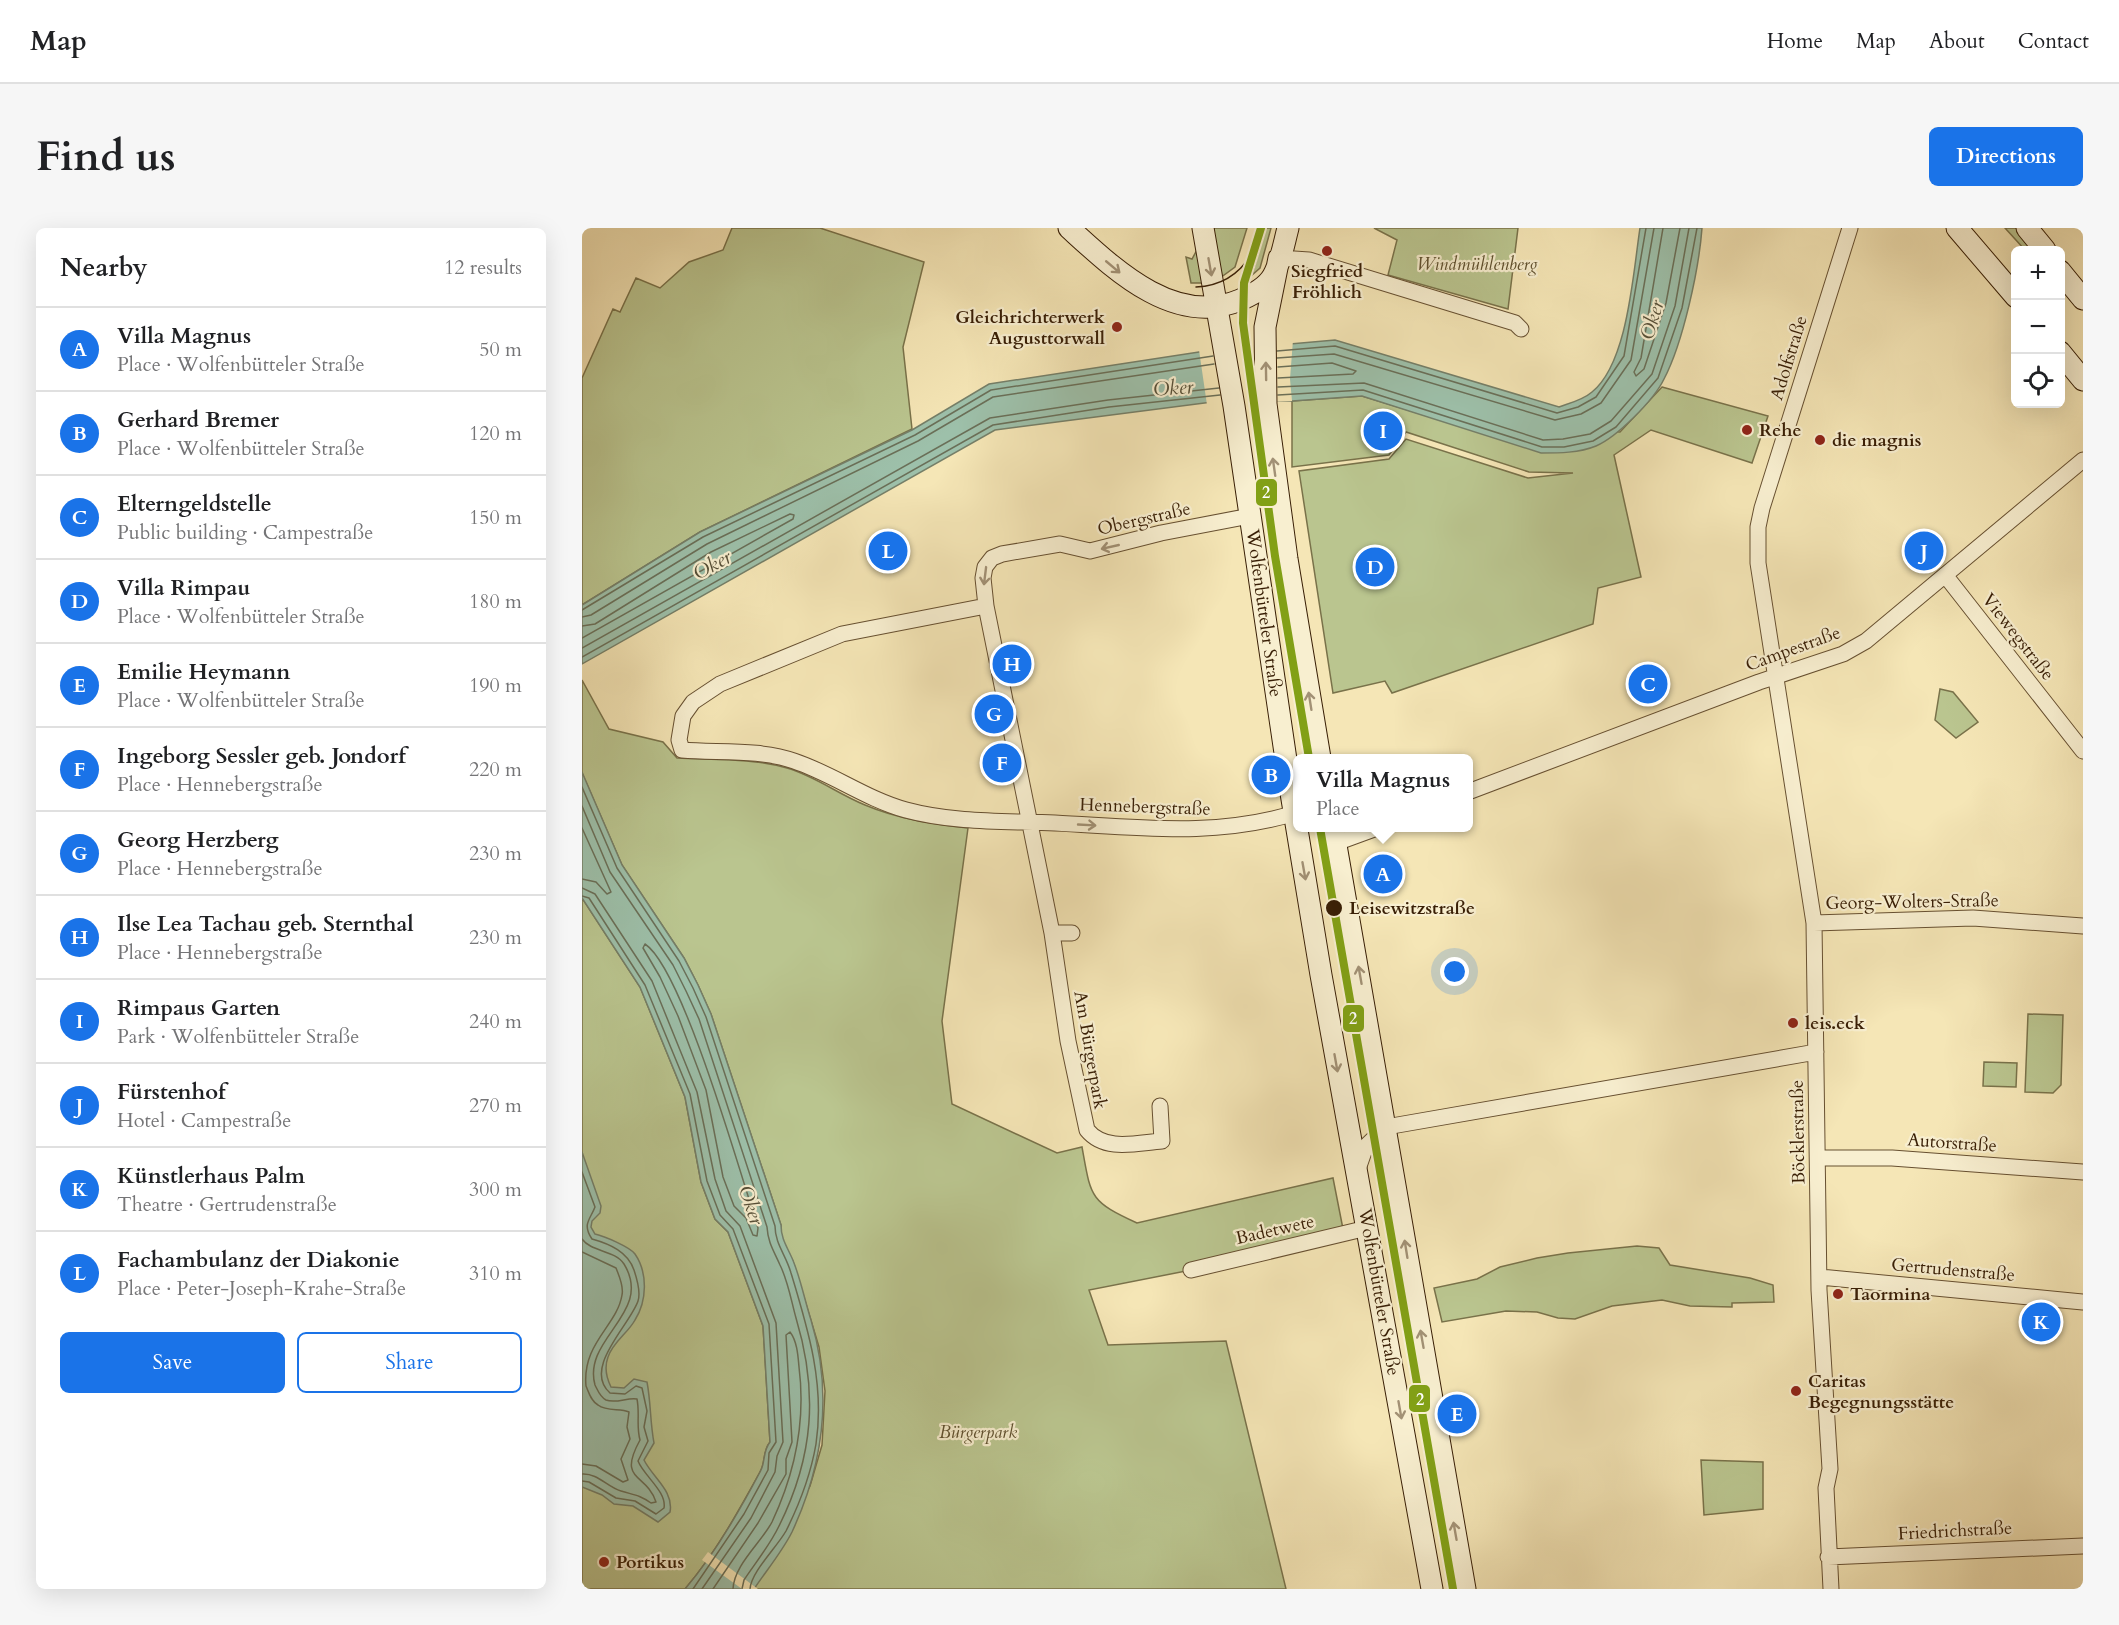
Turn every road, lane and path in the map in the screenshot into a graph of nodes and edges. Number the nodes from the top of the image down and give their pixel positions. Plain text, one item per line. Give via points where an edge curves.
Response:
1 (1069, 228) edge
2 (1203, 228) edge
3 (1288, 228) edge
4 (1850, 228) edge
5 (1957, 228) edge
6 (2027, 228) edge
7 (2042, 246) edge
8 (1280, 258) junction
9 (2065, 276) edge
10 (2011, 291) edge
11 (2083, 299) edge
12 (1217, 306) junction
13 (1521, 329) dead end
14 (2063, 354) edge
15 (2083, 380) edge
16 (2083, 460) edge
17 (1250, 516) junction
18 (1945, 575) junction
19 (986, 606) junction
20 (1775, 677) junction
21 (2083, 751) edge
22 (1319, 754) edge
23 (1473, 790) edge
24 (1293, 794) edge
25 (1293, 814) edge
26 (1029, 822) junction
27 (1299, 832) edge
28 (1352, 832) edge
29 (1334, 835) edge
30 (1814, 923) junction
31 (2083, 926) edge
32 (1052, 933) junction
33 (1072, 933) dead end
34 (1816, 1052) junction
35 (1160, 1106) dead end
36 (1386, 1127) junction
37 (1818, 1158) junction
38 (1357, 1172) junction
39 (2083, 1172) edge
40 (1367, 1228) junction
41 (1191, 1270) dead end
42 (1820, 1278) junction
43 (2083, 1302) edge
44 (2083, 1546) edge
45 (1828, 1557) junction
46 (1432, 1589) edge
47 (1465, 1589) edge
48 (1831, 1589) edge

1 -> 12 main road via 1147,291 1188,304
2 -> 12 main road, Wolfenbütteler Straße
3 - 8 main road
4 - 20 street, Adolfstraße via 1758,527 1758,563
5 - 10 main road
6 - 7 main road
8 - 12 main road via 1273,276 1260,290
8 - 13 street via 1314,261 1515,323
22 -> 8 main road, Wolfenbütteler Straße via 1266,404 1265,338
9 - 11 main road
12 - 17 main road, Wolfenbütteler Straße
14 - 15 main road
16 - 18 street, Campestraße
17 -> 19 street, Obergstraße via 1090,551 1060,544 992,558 982,578
17 - 24 main road, Wolfenbütteler Straße
18 - 20 street, Campestraße via 1843,654
18 - 21 street, Viewegstraße
19 - 26 street
19 - 26 street, Hennebergstraße via 842,634 720,684 693,702 683,716 680,740 682,750 791,760 869,797 928,815
20 - 23 street, Campestraße
20 - 30 street, Böcklerstraße
26 -> 25 street, Hennebergstraße via 1214,830
26 - 32 street, Am Bürgerpark
27 -> 38 main road, Wolfenbütteler Straße
28 - 29 street
36 -> 29 main road, Wolfenbütteler Straße
30 - 31 street, Georg-Wolters-Straße via 1973,918
30 - 34 street, Böcklerstraße
32 - 33 street
32 - 35 street, Am Bürgerpark via 1068,1041 1087,1130 1095,1139 1112,1144 1161,1141
34 - 36 street
34 - 37 street, Böcklerstraße
36 - 38 street via 1366,1146
47 -> 36 main road, Wolfenbütteler Straße
37 - 39 street, Autorstraße via 1892,1158
37 - 42 street, Böcklerstraße
38 - 40 main road, Wolfenbütteler Straße
40 - 41 street, Badetwete
40 -> 46 main road, Wolfenbütteler Straße
42 - 43 street, Gertrudenstraße
42 - 45 street, Böcklerstraße via 1830,1469 1826,1488
44 - 45 street, Friedrichstraße
45 - 48 street, Böcklerstraße

